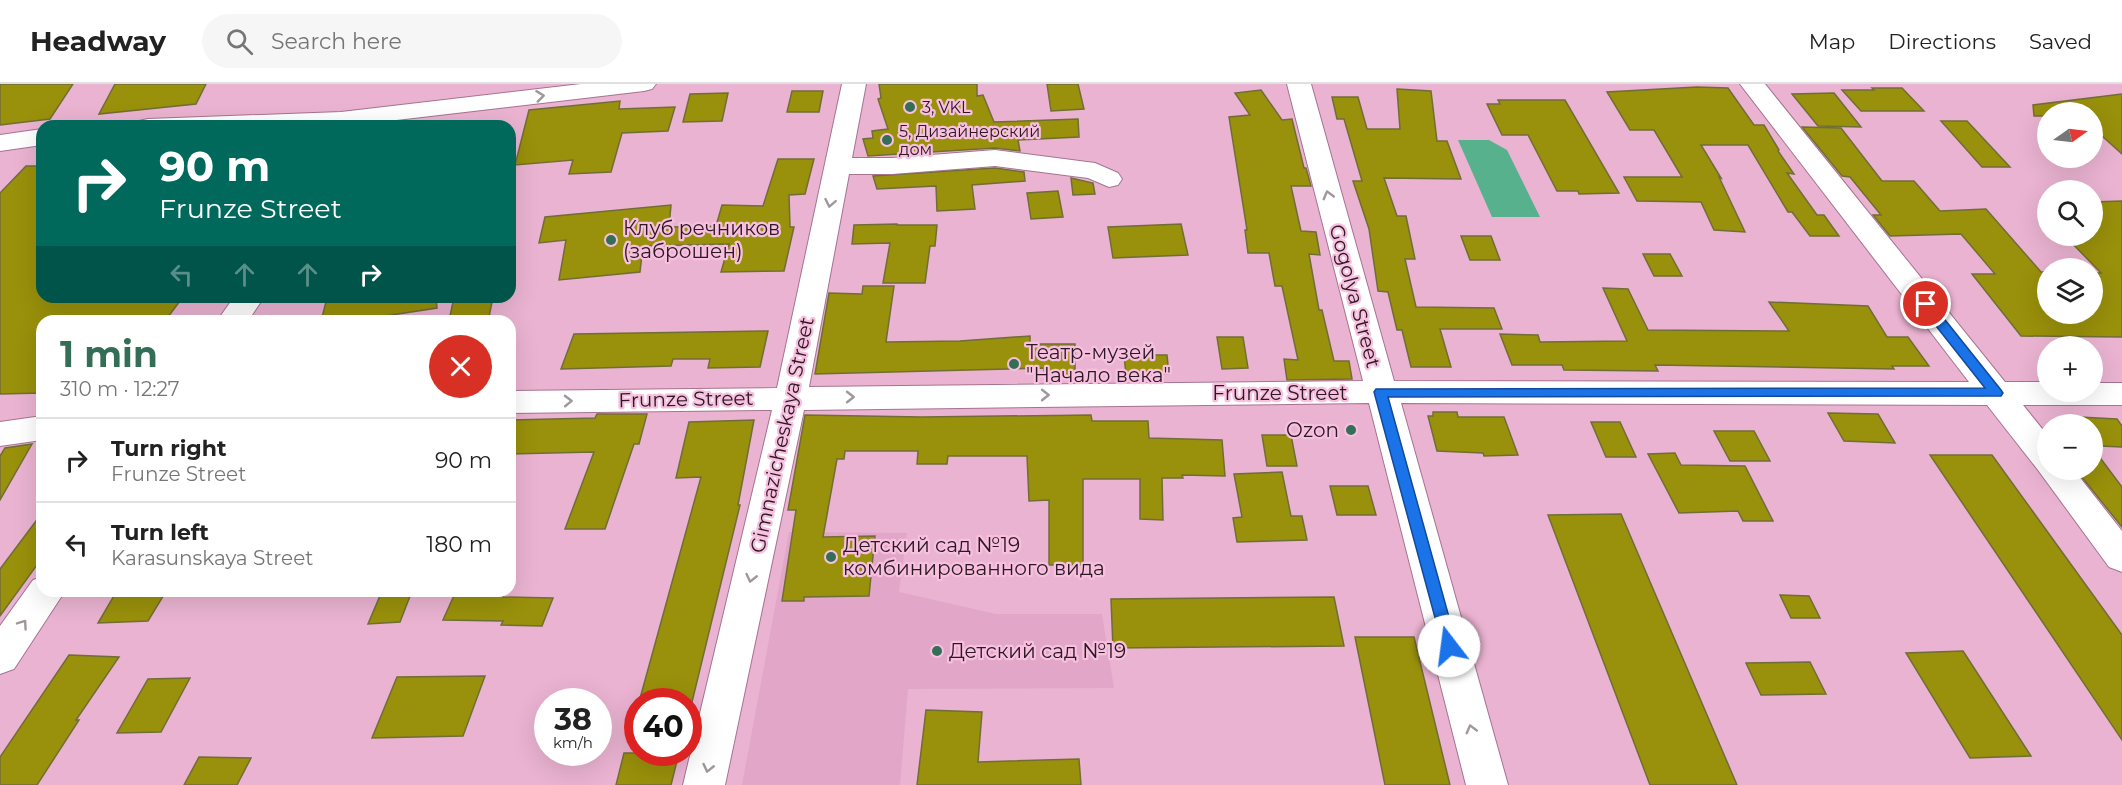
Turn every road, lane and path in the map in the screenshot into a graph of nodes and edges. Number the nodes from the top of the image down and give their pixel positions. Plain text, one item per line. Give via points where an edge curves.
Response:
1 (515, 84) edge
2 (644, 84) edge
3 (854, 84) edge
4 (1299, 84) edge
5 (1752, 84) edge
6 (377, 113) edge
7 (320, 120) edge
8 (36, 138) edge
9 (0, 142) edge
10 (837, 166) junction
11 (1109, 179) dead end
12 (1381, 392) junction
13 (1996, 393) junction
14 (2122, 394) edge
15 (791, 398) junction
16 (516, 402) edge
17 (36, 429) edge
18 (0, 434) edge
19 (2037, 446) edge
20 (2063, 480) edge
21 (2122, 557) edge
22 (42, 597) edge
23 (0, 657) edge
24 (704, 785) edge
25 (1487, 785) edge

1 - 6 street
6 -> 2 street
3 - 10 street, Gimnazicheskaya Street
12 -> 4 street, Gogolya Street
5 - 13 street
6 - 7 street
8 - 9 street
10 - 11 street via 996,158 1078,167
10 -> 15 street, Gimnazicheskaya Street
12 - 13 street, Frunze Street
15 -> 12 street, Frunze Street
25 -> 12 street, Gogolya Street
13 - 14 street, Frunze Street
13 - 19 street
16 -> 15 street, Frunze Street
15 -> 24 street, Gimnazicheskaya Street
17 - 18 street
20 - 21 street
23 -> 22 street

